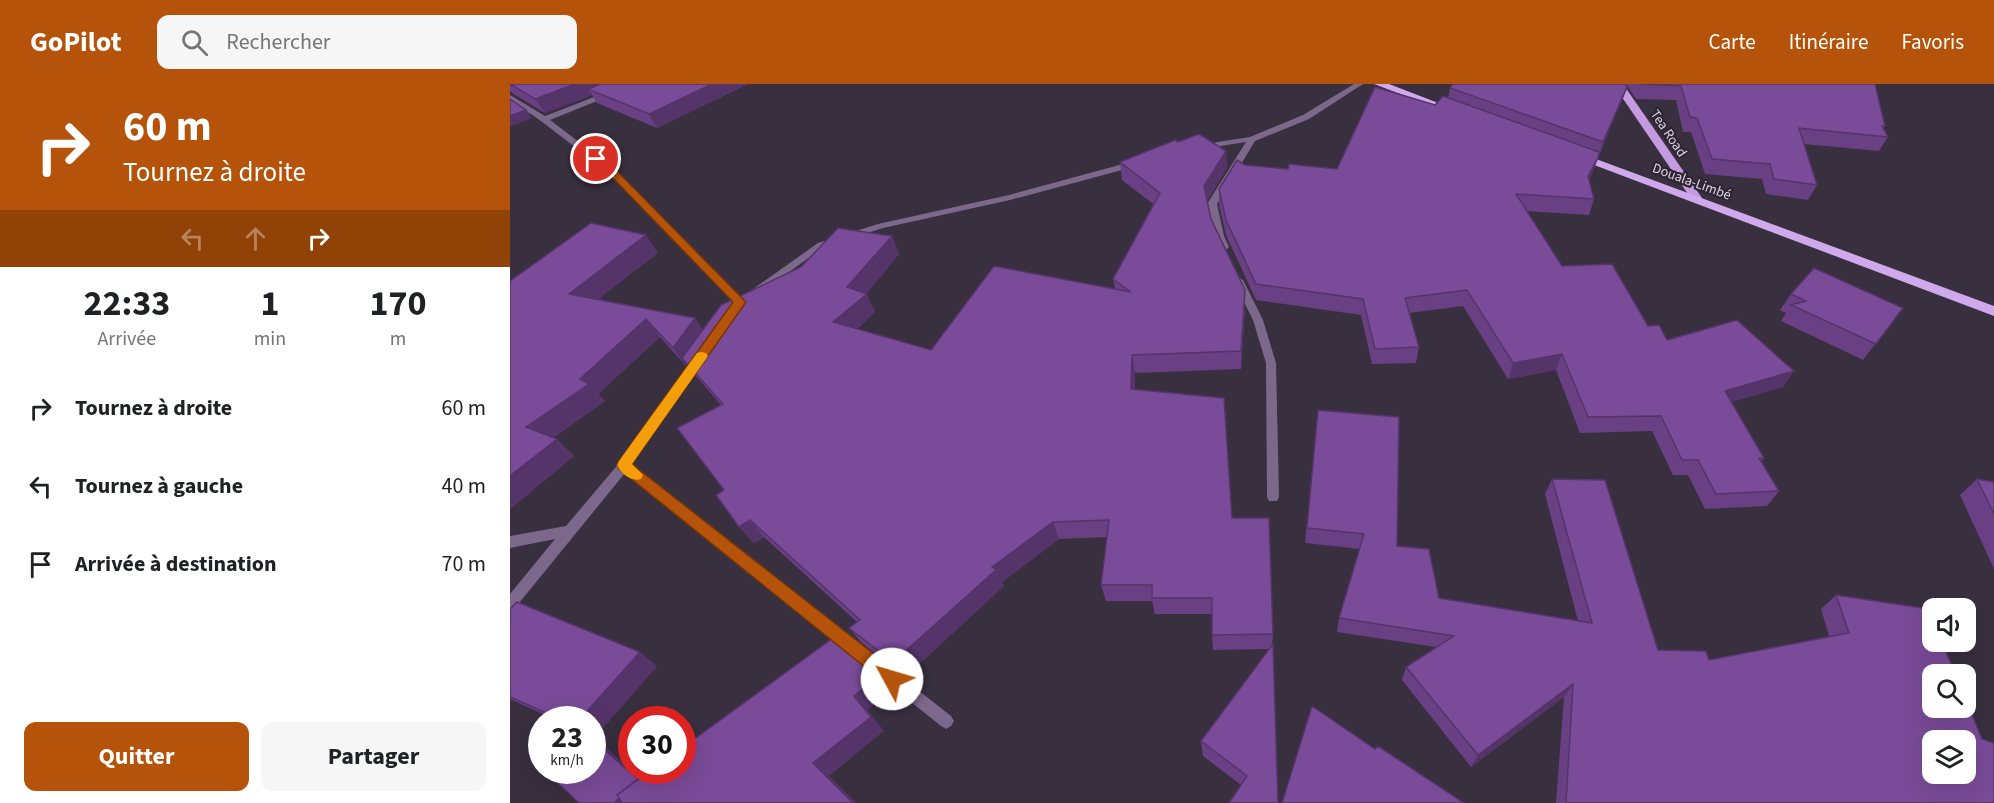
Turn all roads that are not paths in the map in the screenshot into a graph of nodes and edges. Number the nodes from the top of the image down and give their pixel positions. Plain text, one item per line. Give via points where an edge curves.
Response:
1 (635, 84) edge
2 (1359, 84) edge
3 (1379, 84) edge
4 (1618, 84) edge
5 (510, 97) edge
6 (1466, 116) edge
7 (544, 119) junction
8 (1252, 139) junction
9 (1195, 148) edge
10 (1565, 151) edge
11 (1149, 160) edge
12 (1696, 198) junction
13 (740, 302) junction
14 (1994, 311) edge
15 (733, 312) edge
16 (706, 350) edge
17 (624, 465) junction
18 (1273, 497) dead end
19 (569, 531) junction
20 (510, 542) edge
21 (510, 604) edge
22 (946, 722) dead end

1 - 7 street
2 - 8 street via 1306,117
3 - 6 highway
4 - 12 main road, Tea Road
5 - 7 street
7 - 13 street via 613,172
8 - 9 street
8 - 18 street via 1212,204 1219,236 1258,320 1271,363
10 - 12 highway, Douala-Limbé
11 - 13 street via 881,226 821,245
12 - 14 highway, Douala-Limbé
13 - 15 street
16 - 17 street
17 - 19 street
17 - 22 street
19 - 20 street
19 - 21 street

